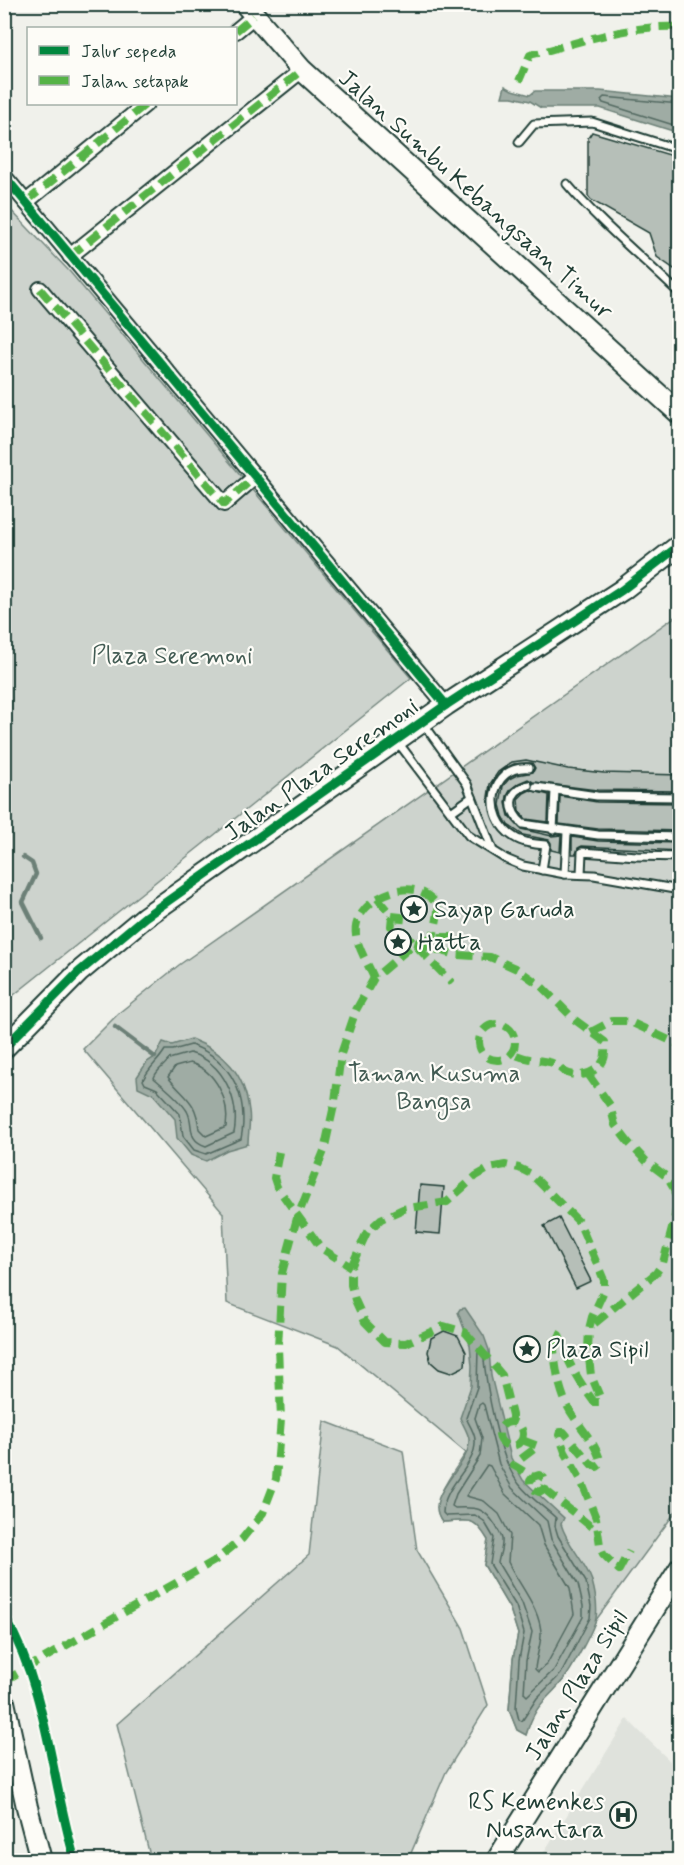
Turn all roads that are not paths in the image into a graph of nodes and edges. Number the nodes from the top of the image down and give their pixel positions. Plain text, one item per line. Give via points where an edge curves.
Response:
1 (255, 8) edge
2 (237, 30) edge
3 (302, 70) junction
4 (145, 105) edge
5 (519, 142) dead end
6 (680, 150) edge
7 (4, 177) edge
8 (567, 184) dead end
9 (26, 201) junction
10 (70, 256) junction
11 (40, 289) dead end
12 (680, 294) edge
13 (680, 414) edge
14 (256, 476) junction
15 (680, 545) edge
16 (446, 705) junction
17 (422, 722) junction
18 (396, 740) junction
19 (529, 768) dead end
20 (555, 790) junction
21 (472, 797) junction
22 (680, 797) edge
23 (451, 812) junction
24 (553, 830) junction
25 (567, 832) junction
26 (680, 837) edge
27 (492, 849) junction
28 (680, 857) edge
29 (542, 870) junction
30 (565, 874) junction
31 (581, 874) junction
32 (680, 890) edge
33 (4, 1048) edge
34 (680, 1568) edge
35 (4, 1702) edge
36 (41, 1860) edge
37 (496, 1860) edge

1 - 2 street
1 - 3 street, Jalan Sumbu Kebangsaan Timur
3 - 10 street
3 - 13 street, Jalan Sumbu Kebangsaan Timur
4 - 9 street
5 - 6 lane via 534,124 592,122
7 - 9 street
8 - 12 lane via 591,213
9 - 10 street
10 - 14 street
11 - 14 street via 224,504
14 - 16 street
15 - 16 street, Jalan Plaza Seremoni via 622,590
16 - 17 street, Jalan Plaza Seremoni
17 - 18 street, Jalan Plaza Seremoni
17 - 21 lane via 467,784
18 - 23 lane
18 - 33 street, Jalan Plaza Seremoni via 145,917 79,972
19 - 29 lane via 514,769 504,775 494,797 494,810 498,822 516,839 546,845
20 - 22 lane via 597,796
20 - 24 lane
20 - 24 lane via 521,787 511,804 514,816 523,824
21 - 23 lane
21 - 27 lane
23 - 27 lane via 469,836
24 - 25 lane
25 - 26 lane
25 - 30 lane
27 - 29 lane via 523,867
28 - 31 lane via 582,852
29 - 30 lane
30 - 31 lane
31 - 32 lane
34 - 37 street, Jalan Plaza Sipil
35 - 36 street

